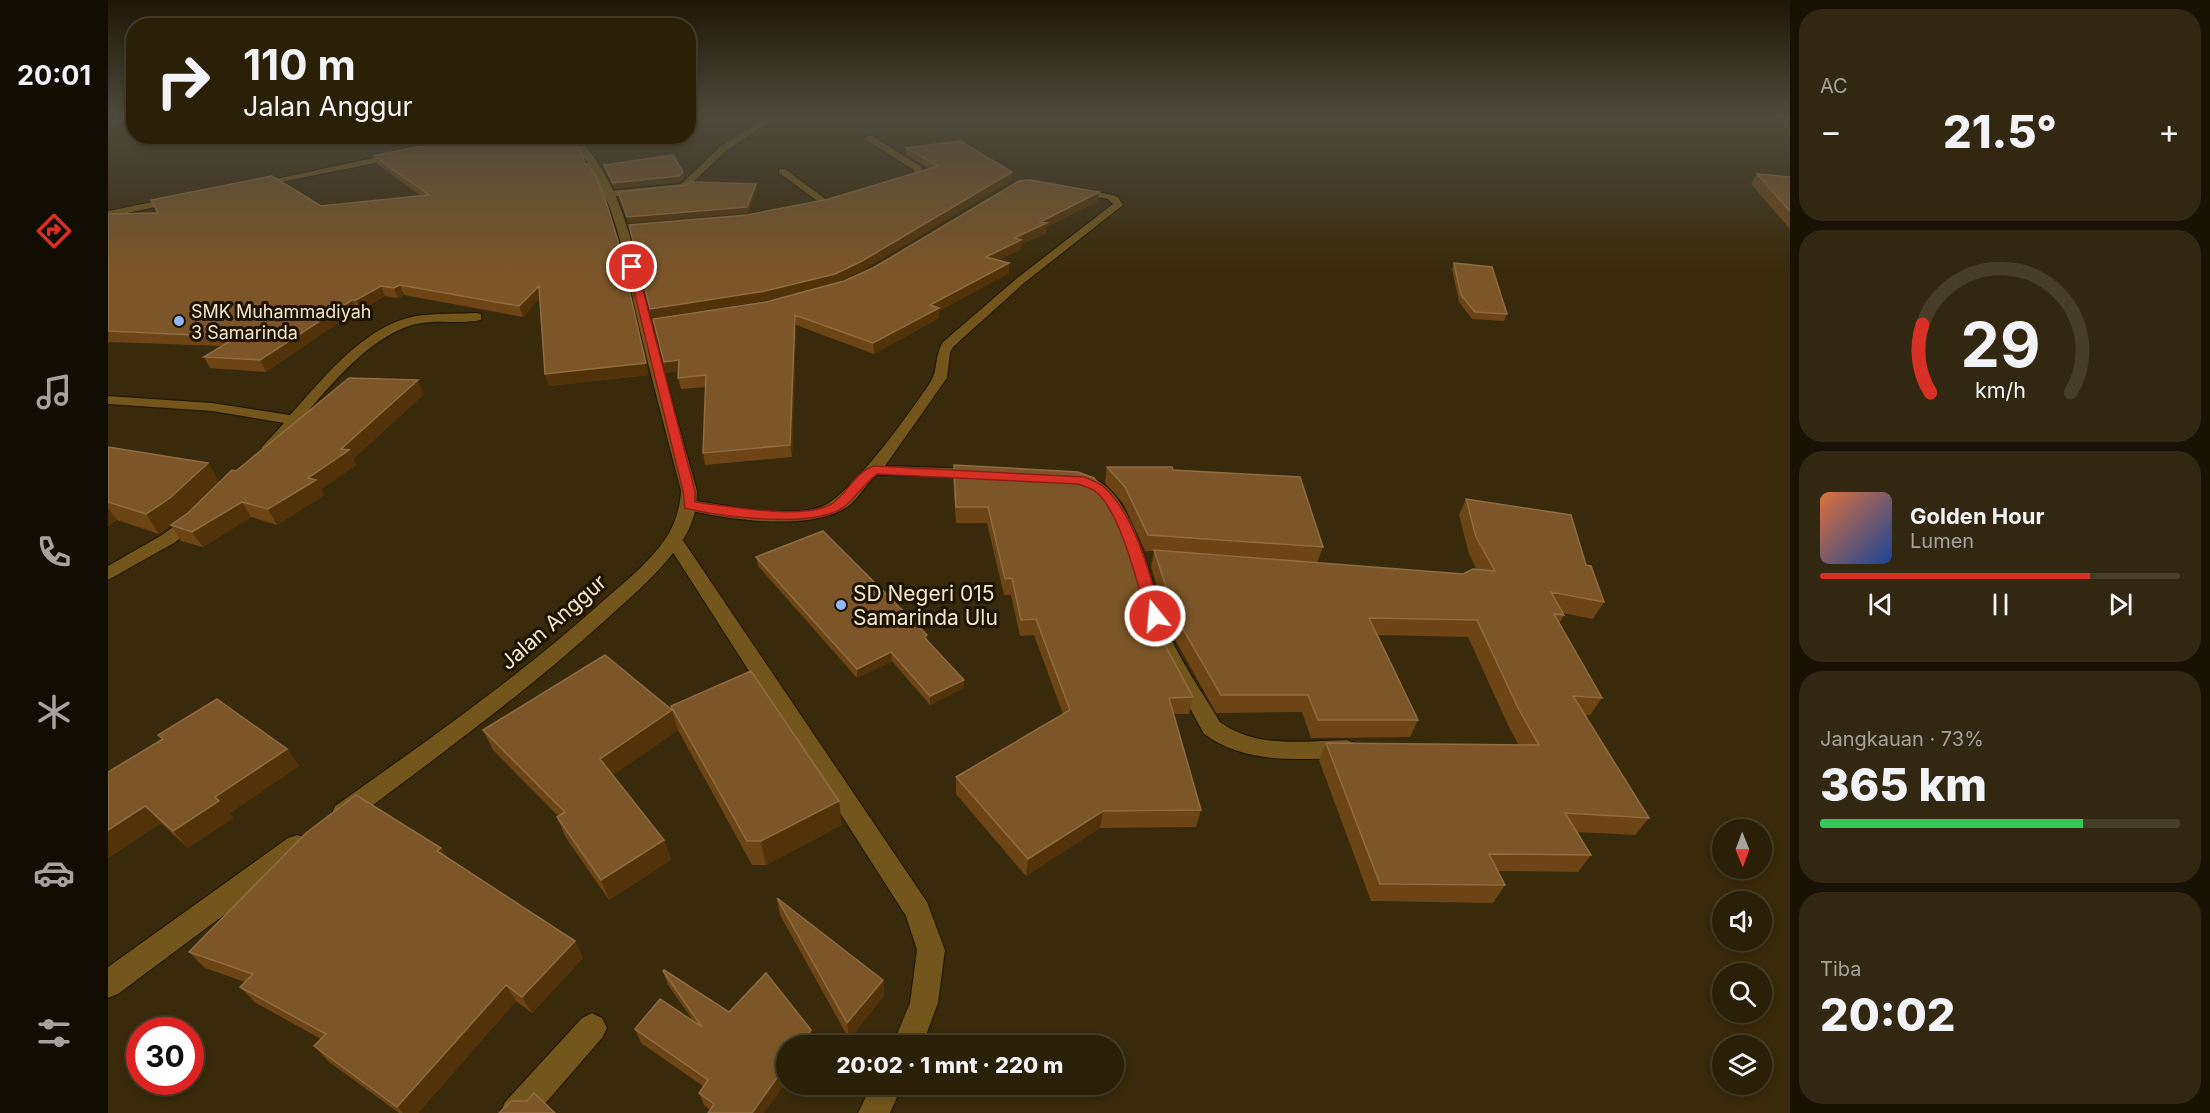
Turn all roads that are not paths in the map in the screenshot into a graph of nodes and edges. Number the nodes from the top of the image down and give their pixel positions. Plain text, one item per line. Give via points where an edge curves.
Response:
1 (340, 168) edge
2 (595, 168) edge
3 (703, 168) edge
4 (914, 168) edge
5 (782, 171) dead end
6 (892, 183) edge
7 (245, 187) edge
8 (1061, 189) edge
9 (609, 194) junction
10 (188, 198) edge
11 (837, 200) edge
12 (825, 203) junction
13 (814, 205) edge
14 (108, 214) edge
15 (477, 317) edge
16 (108, 400) edge
17 (292, 420) junction
18 (259, 458) edge
19 (874, 470) junction
20 (994, 475) edge
21 (1073, 479) edge
22 (689, 505) junction
23 (204, 510) edge
24 (674, 540) junction
25 (1137, 558) junction
26 (1160, 560) edge
27 (108, 574) edge
28 (1361, 749) edge
29 (328, 824) edge
30 (309, 838) edge
31 (108, 984) edge
32 (592, 1028) dead end
33 (912, 1035) edge
34 (883, 1095) edge
35 (516, 1113) edge
36 (874, 1113) edge

1 - 7 street
2 - 9 street
3 - 9 street via 684,186
4 - 6 street via 920,172 914,177
5 - 12 street
8 - 19 street via 1110,197 1118,205 1020,281 948,345 940,378
9 - 22 street via 629,228
10 - 14 street
11 - 12 street
12 - 13 street
15 - 17 street via 418,320 394,327 347,364
16 - 17 street via 212,407
17 - 18 street
19 - 20 street
19 - 22 street via 837,506 815,513 764,515
21 - 25 street via 1091,484 1108,497
22 - 24 street, Jalan Anggur
23 - 27 street via 168,539
24 - 29 street, Jalan Anggur via 585,629 502,698
24 - 33 street via 918,911 930,950 924,1003
25 - 26 street
25 - 28 street via 1160,635 1206,720 1222,737 1253,749
30 - 31 street
32 - 35 street
34 - 36 street

